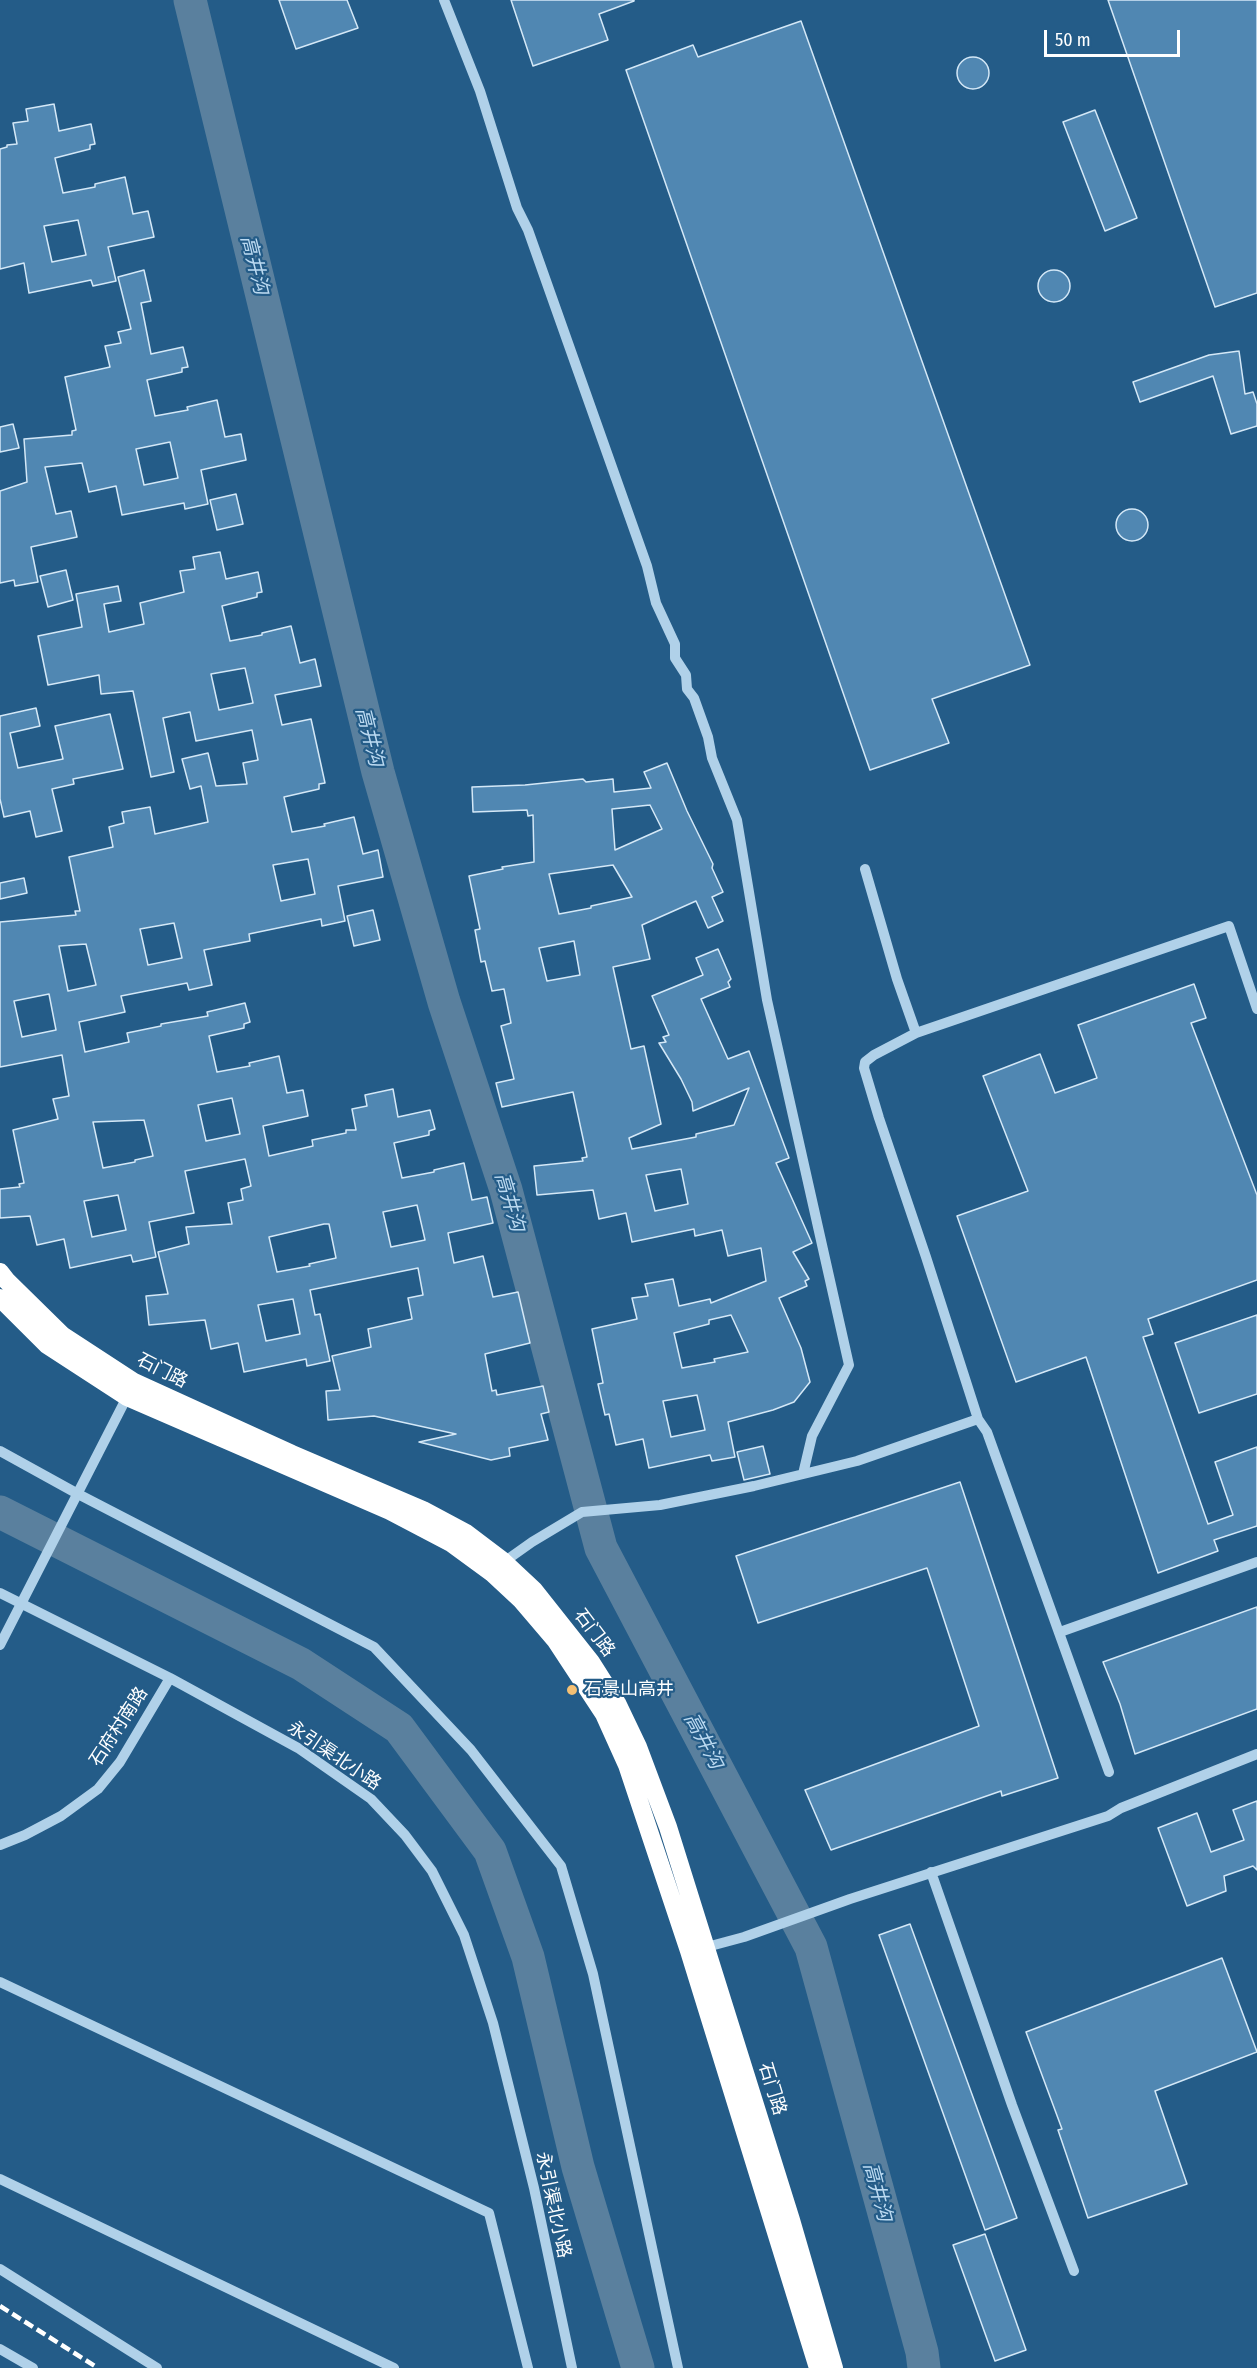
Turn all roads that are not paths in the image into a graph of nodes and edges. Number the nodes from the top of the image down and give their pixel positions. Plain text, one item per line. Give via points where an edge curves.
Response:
1 (444, 0) edge
2 (865, 869) dead end
3 (1257, 1009) edge
4 (916, 1033) junction
5 (0, 1272) edge
6 (0, 1298) edge
7 (130, 1390) junction
8 (978, 1419) junction
9 (0, 1451) edge
10 (803, 1474) junction
11 (78, 1494) junction
12 (1257, 1562) edge
13 (498, 1567) junction
14 (0, 1593) edge
15 (21, 1604) junction
16 (1060, 1632) junction
17 (0, 1645) edge
18 (170, 1678) junction
19 (1257, 1754) edge
20 (1108, 1772) dead end
21 (0, 1845) edge
22 (931, 1872) junction
23 (697, 1949) junction
24 (0, 1982) edge
25 (0, 2179) edge
26 (0, 2269) edge
27 (1074, 2271) dead end
28 (0, 2349) edge
29 (33, 2368) edge
30 (157, 2368) edge
31 (394, 2368) edge
32 (528, 2368) edge
33 (572, 2368) edge
34 (678, 2368) edge
35 (818, 2368) edge
36 (834, 2368) edge

1 - 10 street via 480,91 517,208 647,566 656,603 675,644 675,657 686,675 687,688 694,698 737,820 767,1000 849,1365 812,1436
2 - 4 street
3 - 4 street via 1229,926
4 - 8 street via 874,1055 864,1068
5 - 7 highway, 石门路 via 62,1335
6 - 7 highway, 石门路 via 47,1345
7 - 11 street
7 - 13 highway, 石门路 via 390,1511
8 - 10 street via 857,1461
8 - 16 street via 987,1432
9 - 11 street
10 - 13 street via 660,1505 582,1512 549,1530
11 - 15 street
11 - 34 street via 374,1647 471,1750 561,1866 593,1974
12 - 16 street
13 - 23 highway, 石门路 via 556,1641 604,1714
14 - 15 street, 永引渠北小路
15 - 17 street
15 - 18 street, 永引渠北小路
16 - 20 street
18 - 21 street, 石府村南路 via 133,1742 98,1789 61,1816
18 - 33 street, 永引渠北小路 via 298,1748 363,1792 405,1835 432,1871 464,1935 493,2023 534,2188
19 - 22 street via 1108,1816
22 - 23 street via 753,1934
22 - 27 street
23 - 35 highway, 石门路
23 - 36 highway, 石门路 via 791,2220
24 - 32 street via 489,2214
25 - 31 street
26 - 30 street
28 - 29 street

